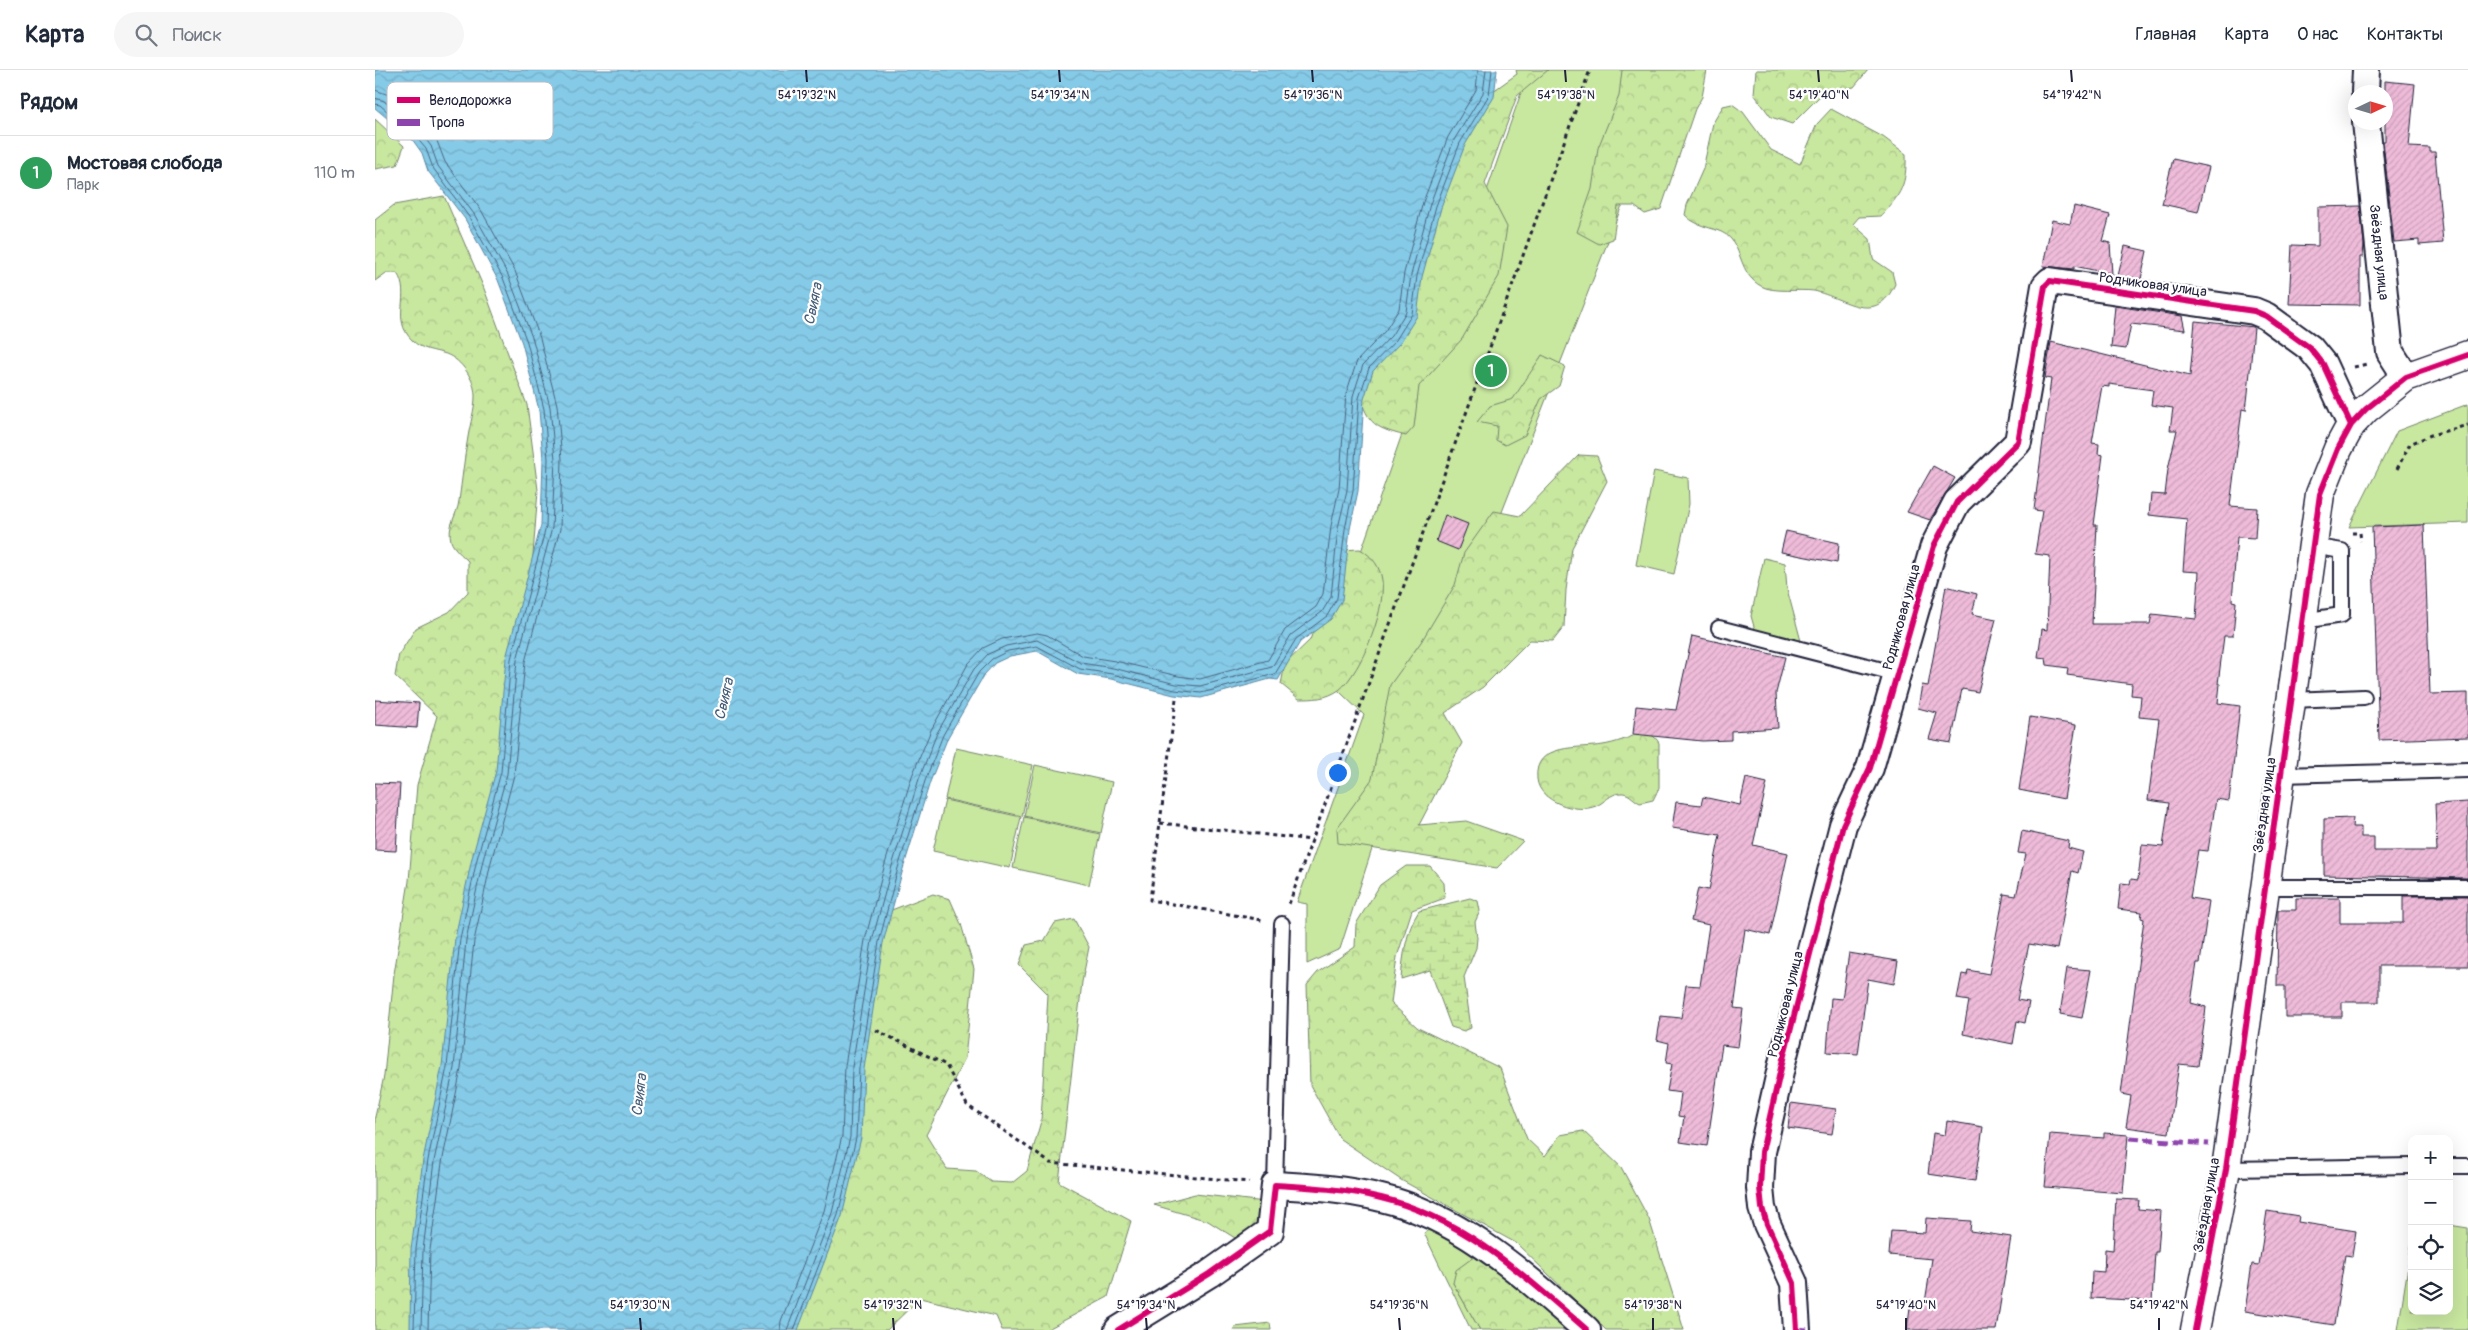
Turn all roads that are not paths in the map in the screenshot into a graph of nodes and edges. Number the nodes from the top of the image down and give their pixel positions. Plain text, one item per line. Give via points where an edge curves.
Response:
1 (2366, 70) edge
2 (2365, 85) edge
3 (2367, 130) edge
4 (2468, 355) edge
5 (2406, 377) junction
6 (2351, 425) junction
7 (2313, 546) junction
8 (2302, 621) junction
9 (1719, 628) dead end
10 (1899, 674) junction
11 (2364, 697) dead end
12 (2291, 700) junction
13 (2468, 770) edge
14 (2280, 775) junction
15 (2265, 887) junction
16 (2468, 887) edge
17 (1282, 924) road end
18 (2408, 1166) edge
19 (2453, 1166) edge
20 (2468, 1166) edge
21 (2226, 1169) junction
22 (1275, 1185) junction
23 (1117, 1330) edge
24 (1587, 1330) edge
25 (1797, 1330) edge
26 (2195, 1330) edge

1 - 2 street
3 - 5 street, Звёздная улица via 2390,352
4 - 5 street, Звёздная улица
5 - 6 street, Звёздная улица
6 - 7 street, Звёздная улица via 2320,494
6 - 10 street, Родниковая улица via 2323,364 2310,348 2267,316 2254,311 2050,281 2045,286 2017,442 1957,502 1934,546
7 - 8 street, Звёздная улица
7 - 8 lane via 2342,551 2342,616
8 - 12 street, Звёздная улица
9 - 10 lane
10 - 25 street, Родниковая улица via 1871,768 1843,825 1783,1059 1763,1152 1762,1208 1794,1283
11 - 12 lane
12 - 14 street, Звёздная улица
13 - 14 lane
14 - 15 street, Звёздная улица
15 - 16 lane
15 - 21 street, Звёздная улица
17 - 22 lane
18 - 21 lane
19 - 20 lane
21 - 26 street, Звёздная улица
22 - 23 street via 1270,1231 1209,1274
22 - 24 street via 1338,1189 1383,1198 1432,1215 1509,1262

